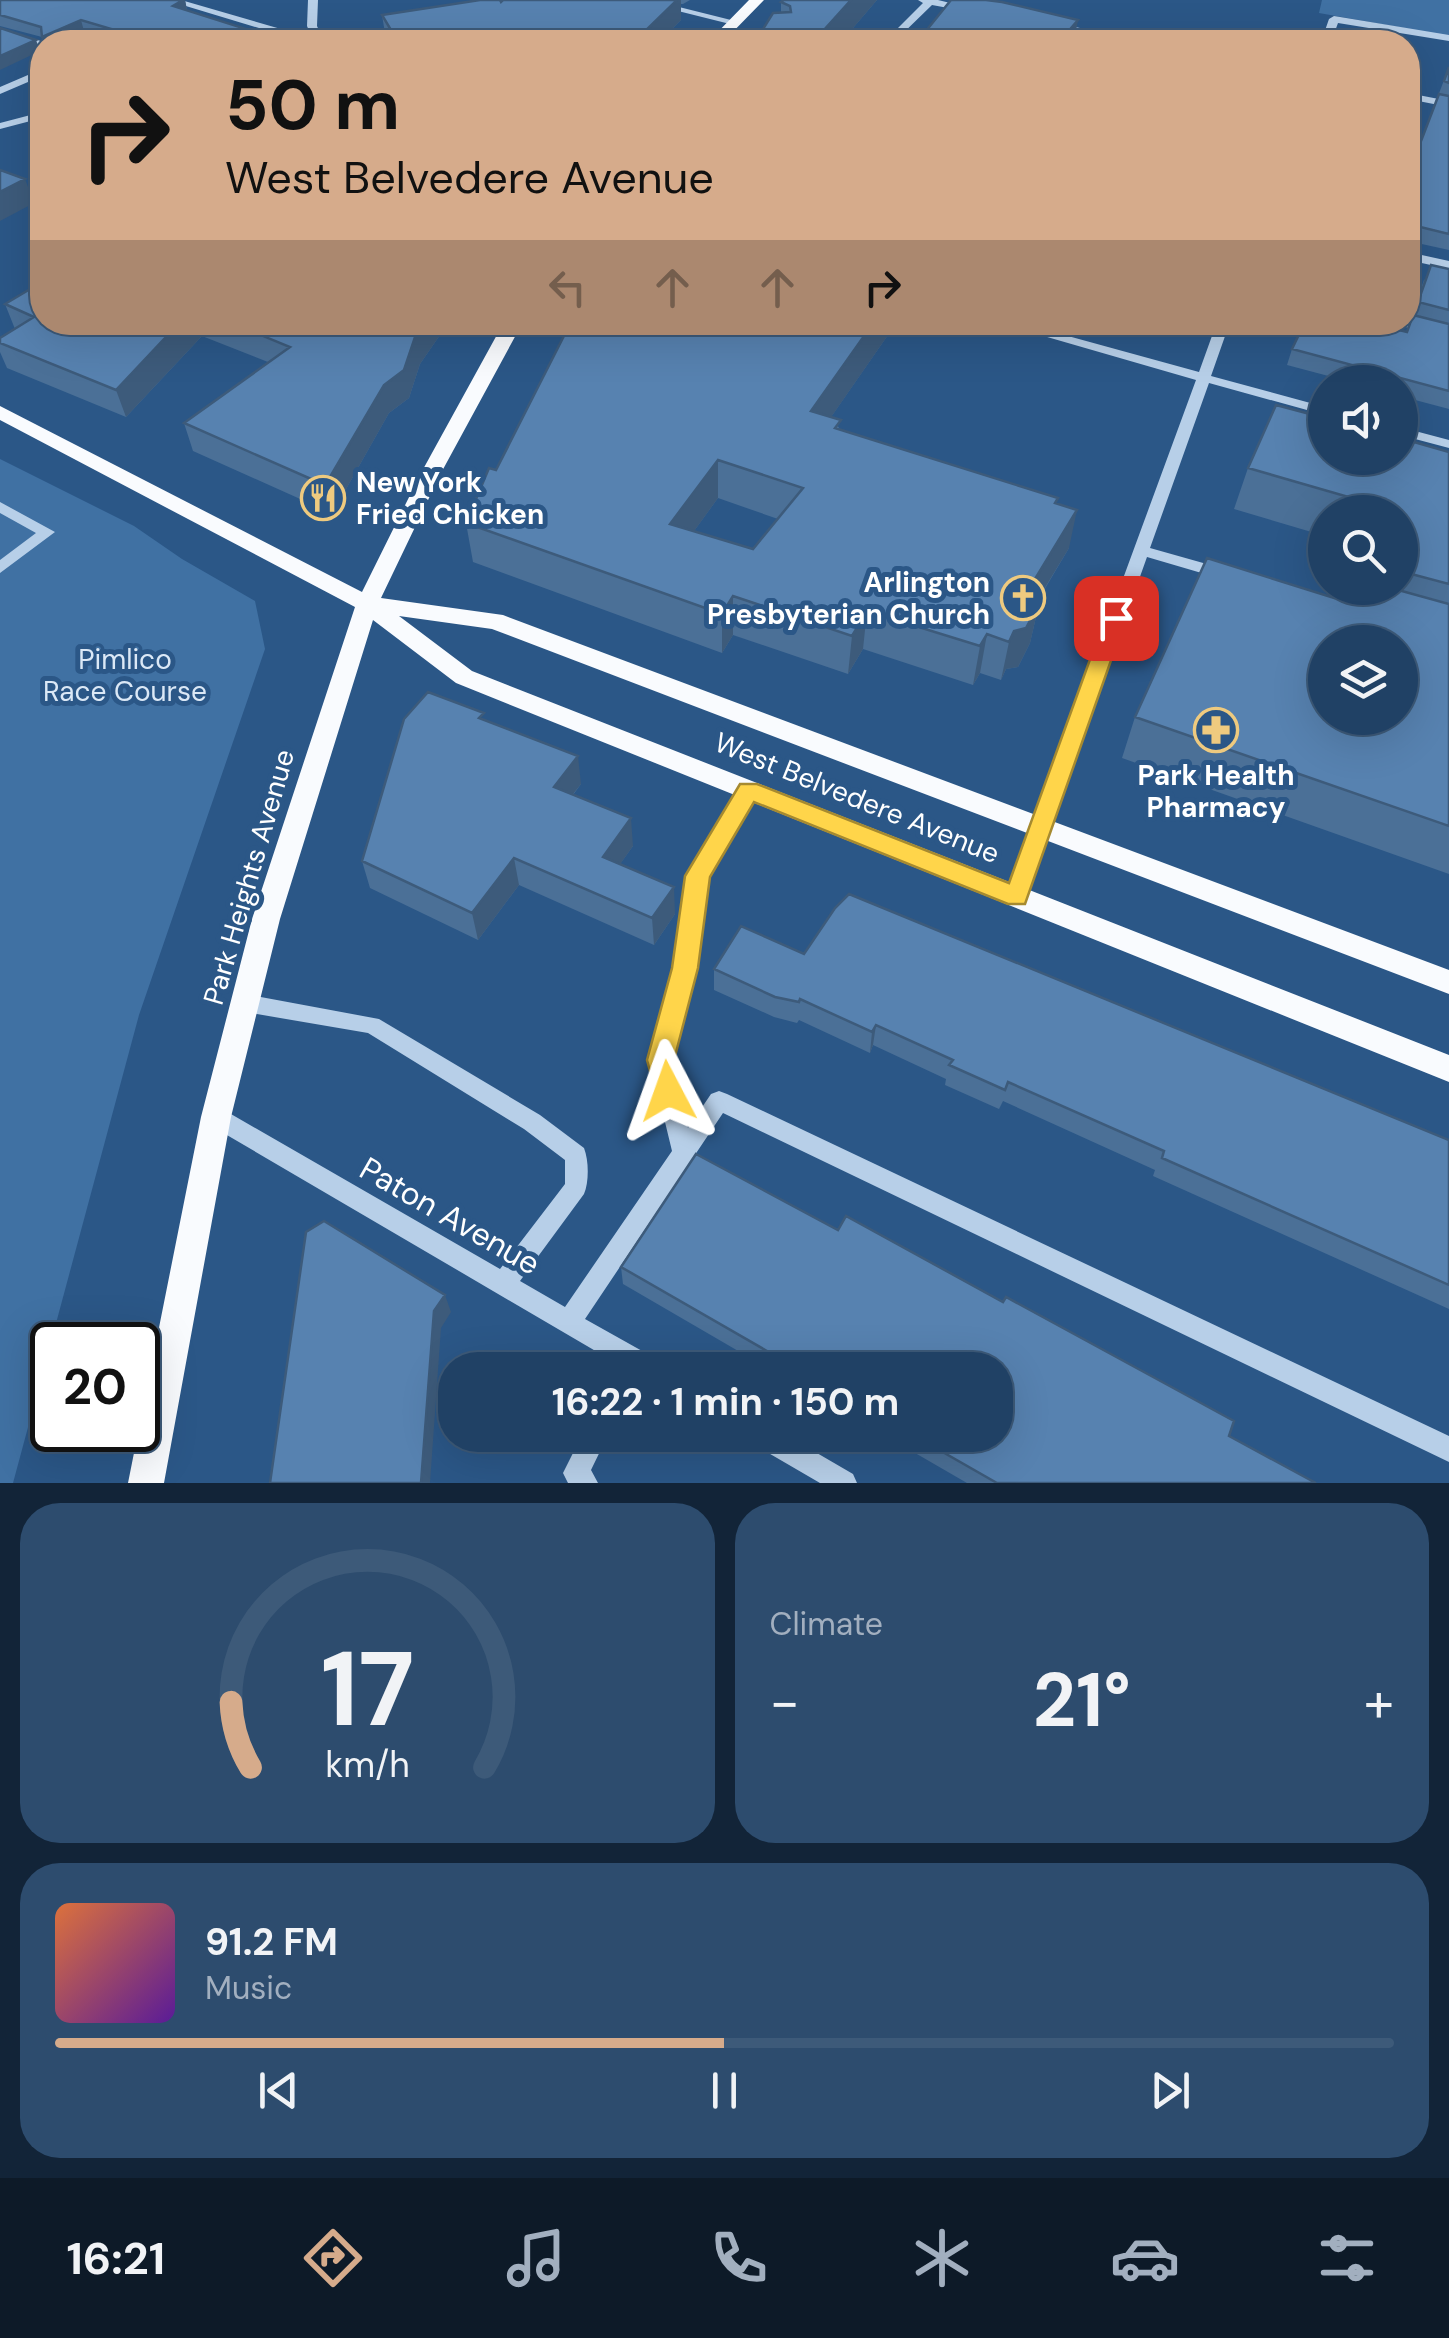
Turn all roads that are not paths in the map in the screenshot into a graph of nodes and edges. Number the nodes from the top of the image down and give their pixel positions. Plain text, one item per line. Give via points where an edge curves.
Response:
1 (171, 0) edge
2 (313, 0) edge
3 (638, 0) edge
4 (757, 0) edge
5 (926, 1) edge
6 (986, 12) edge
7 (734, 22) junction
8 (1043, 24) edge
9 (275, 30) edge
10 (313, 30) edge
11 (727, 30) edge
12 (900, 30) edge
13 (1074, 30) edge
14 (1330, 30) edge
15 (1401, 30) edge
16 (0, 31) edge
17 (1420, 33) edge
18 (1449, 38) edge
19 (30, 41) edge
20 (30, 77) edge
21 (0, 91) edge
22 (1420, 98) edge
23 (1449, 104) edge
24 (30, 118) edge
25 (0, 126) edge
26 (1420, 259) edge
27 (1449, 265) edge
28 (1420, 328) edge
29 (507, 335) edge
30 (1048, 335) edge
31 (1219, 335) edge
32 (1449, 335) edge
33 (1204, 378) junction
34 (1308, 406) edge
35 (0, 412) edge
36 (1418, 436) edge
37 (1449, 444) edge
38 (0, 507) edge
39 (1140, 550) junction
40 (0, 568) edge
41 (1231, 577) edge
42 (368, 604) junction
43 (748, 790) junction
44 (1040, 826) junction
45 (1016, 897) junction
46 (1449, 982) edge
47 (245, 1003) junction
48 (1449, 1069) edge
49 (216, 1117) junction
50 (684, 1153) junction
51 (503, 1284) junction
52 (569, 1322) junction
53 (615, 1352) edge
54 (1449, 1449) edge
55 (586, 1452) edge
56 (789, 1452) edge
57 (833, 1480) edge
58 (146, 1483) edge
59 (585, 1483) edge

1 - 9 street
2 - 10 street
3 - 7 street
4 - 7 main road
5 - 6 street
5 - 12 street
7 - 11 main road
8 - 13 street
14 - 15 street via 1334,19
16 - 19 street
17 - 18 street
20 - 21 street
22 - 23 street
24 - 25 street
26 - 27 street
28 - 32 street
29 - 42 main road, Park Heights Avenue
30 - 33 street
31 - 33 street
33 - 34 street
33 - 39 street
35 - 42 main road, West Belvedere Avenue
36 - 37 street
38 - 40 street via 46,532
39 - 41 street
39 - 44 street
42 - 43 main road, West Belvedere Avenue via 464,677
42 - 44 main road, West Belvedere Avenue via 495,621
42 - 47 main road, Park Heights Avenue
43 - 45 main road, West Belvedere Avenue
43 - 50 street via 698,876 685,968 660,1060
44 - 45 street
44 - 46 main road, West Belvedere Avenue
45 - 48 main road, West Belvedere Avenue
47 - 49 main road, Park Heights Avenue
47 - 51 street via 372,1025 576,1155 576,1187
49 - 51 street, Paton Avenue
49 - 58 main road, Park Heights Avenue
50 - 52 street
50 - 54 street via 719,1101
51 - 52 street, Paton Avenue
52 - 53 street, Paton Avenue
55 - 59 street via 576,1472
56 - 57 street

